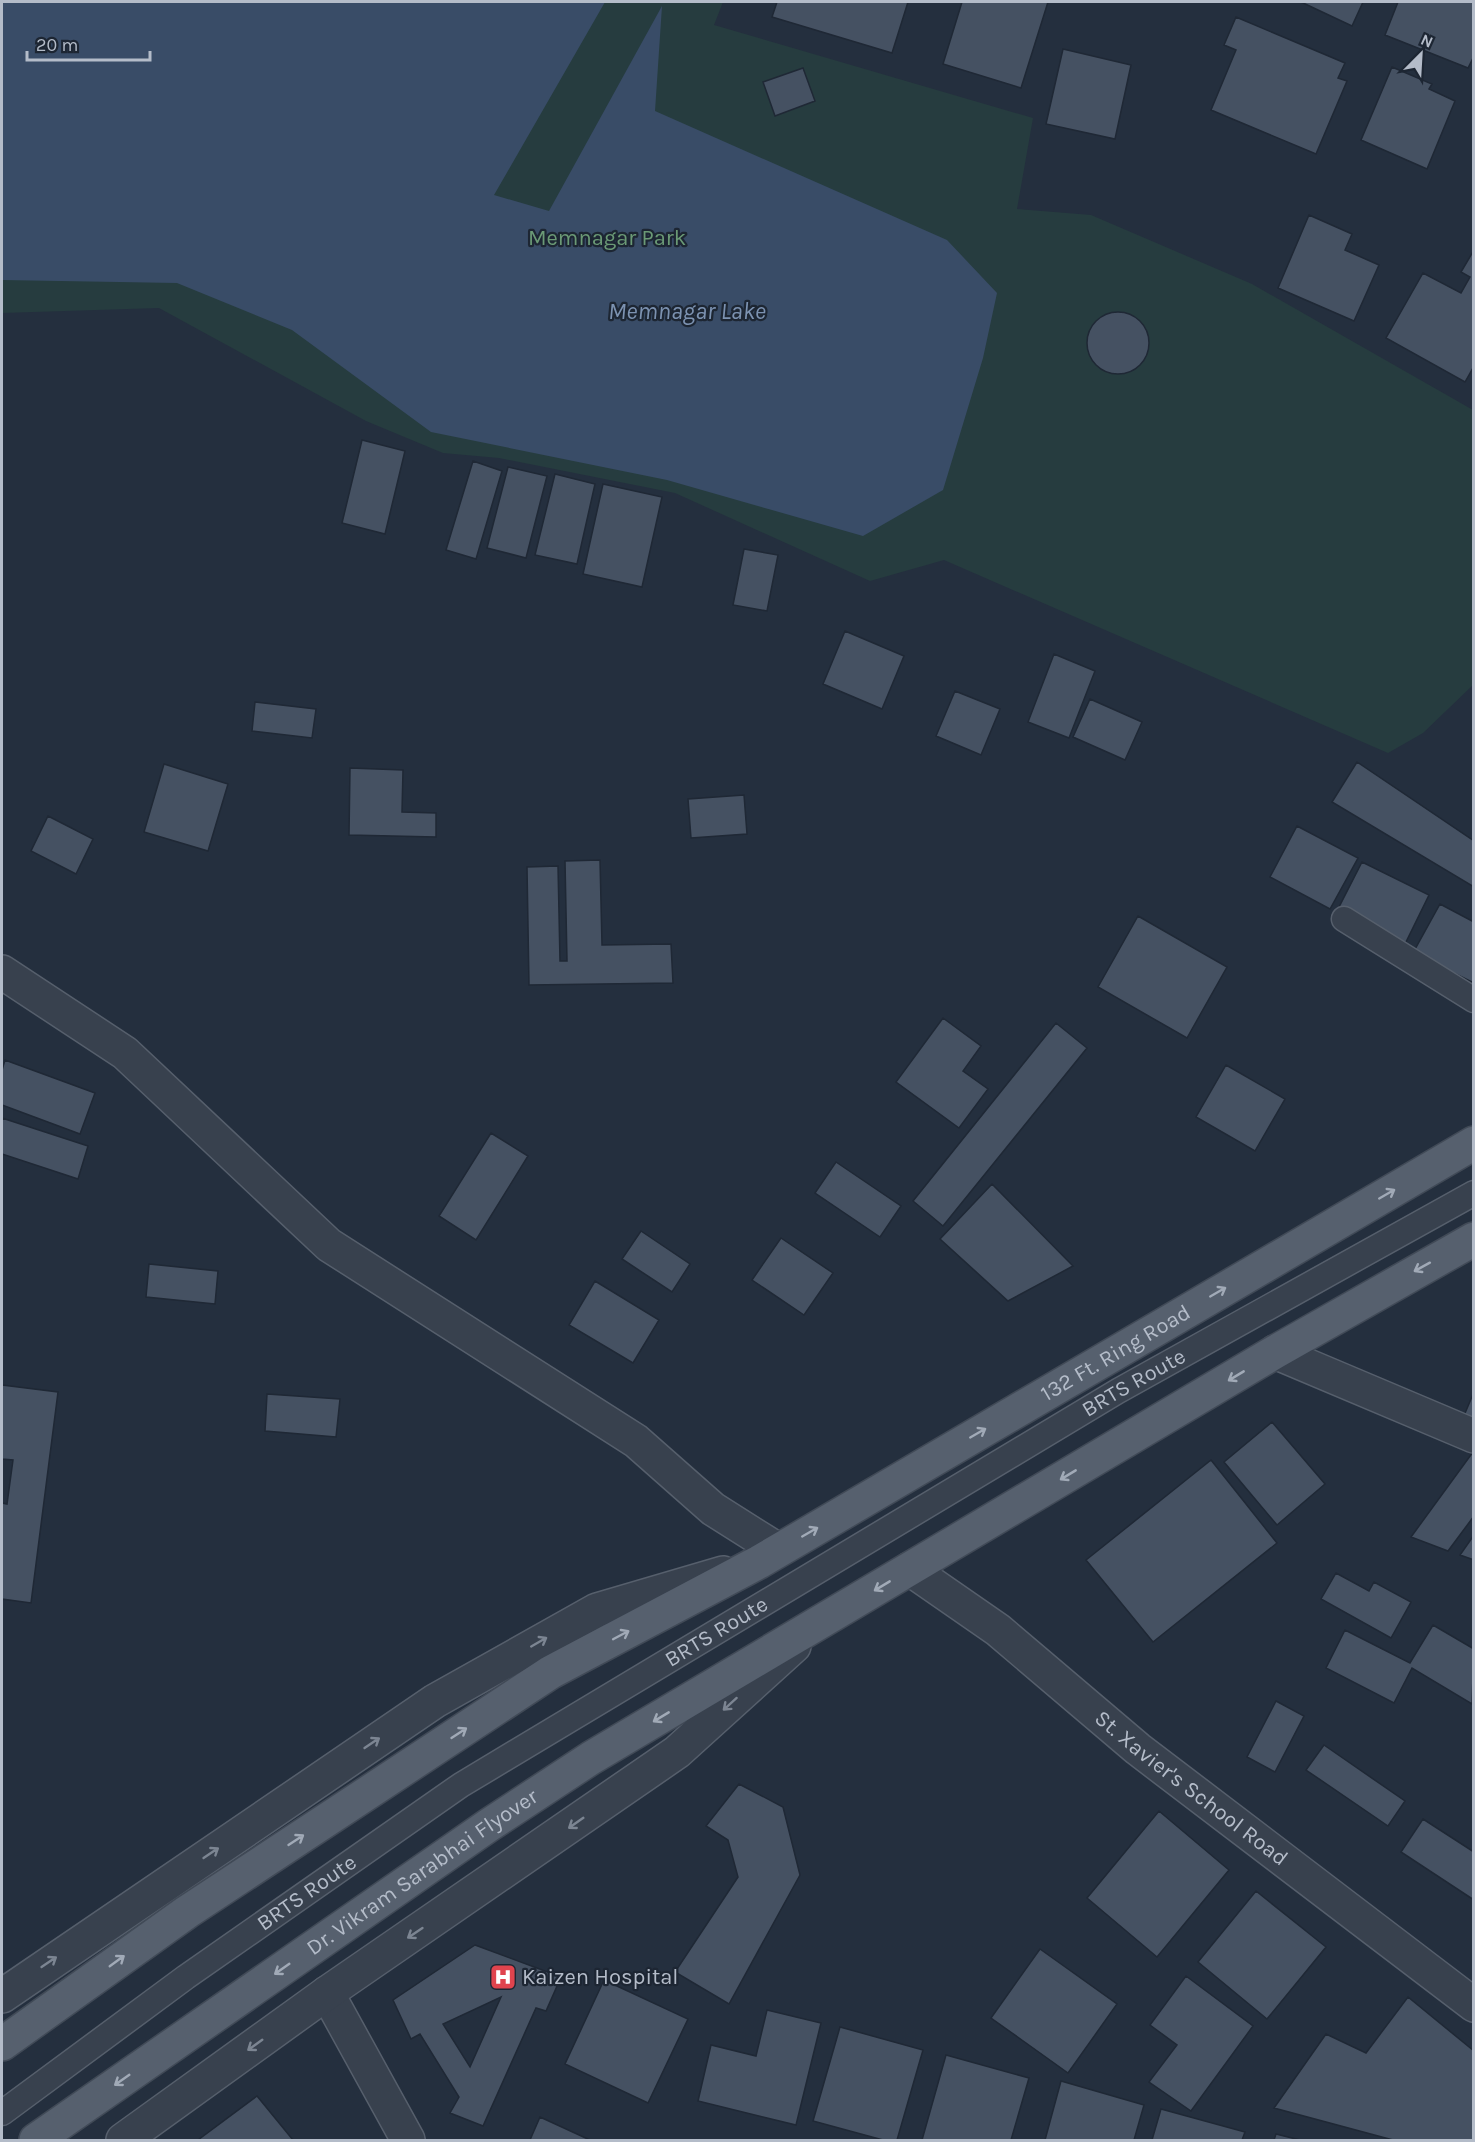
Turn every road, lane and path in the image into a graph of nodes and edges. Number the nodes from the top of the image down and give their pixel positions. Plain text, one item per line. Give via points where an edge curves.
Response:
1 (1344, 919) dead end
2 (2, 972) edge
3 (1473, 1000) edge
4 (1473, 1143) edge
5 (1470, 1194) edge
6 (1473, 1239) edge
7 (1275, 1352) junction
8 (1473, 1437) edge
9 (769, 1556) junction
10 (910, 1569) junction
11 (820, 1622) junction
12 (327, 1993) junction
13 (2, 1996) edge
14 (1473, 2005) edge
15 (2, 2044) edge
16 (2, 2113) edge
17 (36, 2140) edge
18 (123, 2140) edge
19 (408, 2140) edge

1 - 3 lane
2 - 9 street via 125,1053 328,1245 636,1441
9 -> 4 main road, 132 Ft. Ring Road
5 - 16 lane, BRTS Route via 1118,1391 461,1785 186,1977
6 -> 7 main road
7 - 8 street
7 -> 10 main road
13 -> 9 street via 435,1701 597,1610
15 -> 9 main road via 186,1912 551,1672
10 -> 11 main road
10 - 14 street, St. Xavier's School Road via 998,1630 1138,1749
11 -> 12 street via 677,1752
11 -> 17 main road, Dr. Vikram Sarabhai Flyover via 591,1758 489,1825
12 -> 18 street
12 - 19 street

